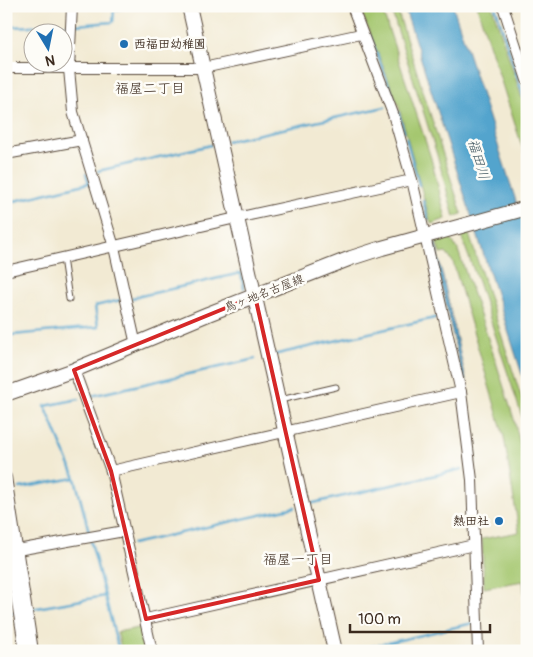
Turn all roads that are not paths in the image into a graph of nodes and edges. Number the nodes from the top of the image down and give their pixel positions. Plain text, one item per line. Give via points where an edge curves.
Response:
1 (72, 6) edge
2 (189, 6) edge
3 (352, 6) edge
4 (503, 6) edge
5 (71, 22) edge
6 (361, 34) junction
7 (527, 40) edge
8 (515, 42) junction
9 (6, 68) edge
10 (22, 68) edge
11 (203, 68) junction
12 (72, 69) edge
13 (69, 72) edge
14 (527, 80) edge
15 (82, 140) junction
16 (6, 154) edge
17 (412, 180) junction
18 (527, 208) edge
19 (236, 218) junction
20 (426, 236) junction
21 (114, 247) junction
22 (63, 258) junction
23 (6, 271) edge
24 (255, 296) junction
25 (69, 299) dead end
26 (136, 345) junction
27 (74, 370) junction
28 (336, 387) dead end
29 (461, 392) junction
30 (6, 394) edge
31 (278, 400) junction
32 (285, 430) junction
33 (112, 471) junction
34 (6, 477) edge
35 (124, 531) junction
36 (6, 534) edge
37 (474, 545) junction
38 (11, 551) edge
39 (319, 580) junction
40 (146, 619) junction
41 (25, 651) edge
42 (33, 651) edge
43 (152, 651) edge
44 (335, 651) edge
45 (478, 651) edge

1 - 5 street
2 - 11 street
3 - 6 street
4 - 8 street
6 - 11 street
6 - 17 street via 393,114
7 - 8 street
8 - 14 street
9 - 10 street
11 - 12 street
11 - 19 street
13 - 15 street via 73,112
15 - 16 street
15 - 21 street
17 - 19 street
17 - 20 street
18 - 20 street, 鳥ヶ地名古屋線
19 - 21 street
19 - 24 street
20 - 24 street, 鳥ヶ地名古屋線 via 351,258
20 - 29 street
21 - 22 street
21 - 26 street
22 - 23 street
22 - 25 lane
24 - 26 street, 鳥ヶ地名古屋線
24 - 31 street
26 - 27 street, 鳥ヶ地名古屋線
27 - 30 street, 鳥ヶ地名古屋線
27 - 33 street
28 - 31 lane
29 - 32 street
29 - 37 street via 472,480
31 - 32 street
32 - 33 street
32 - 39 street
33 - 35 street
34 - 38 street
35 - 38 street
35 - 40 street
36 - 38 street
37 - 39 street
37 - 45 street
38 - 41 street
38 - 42 street
39 - 40 street
39 - 44 street
40 - 43 street

